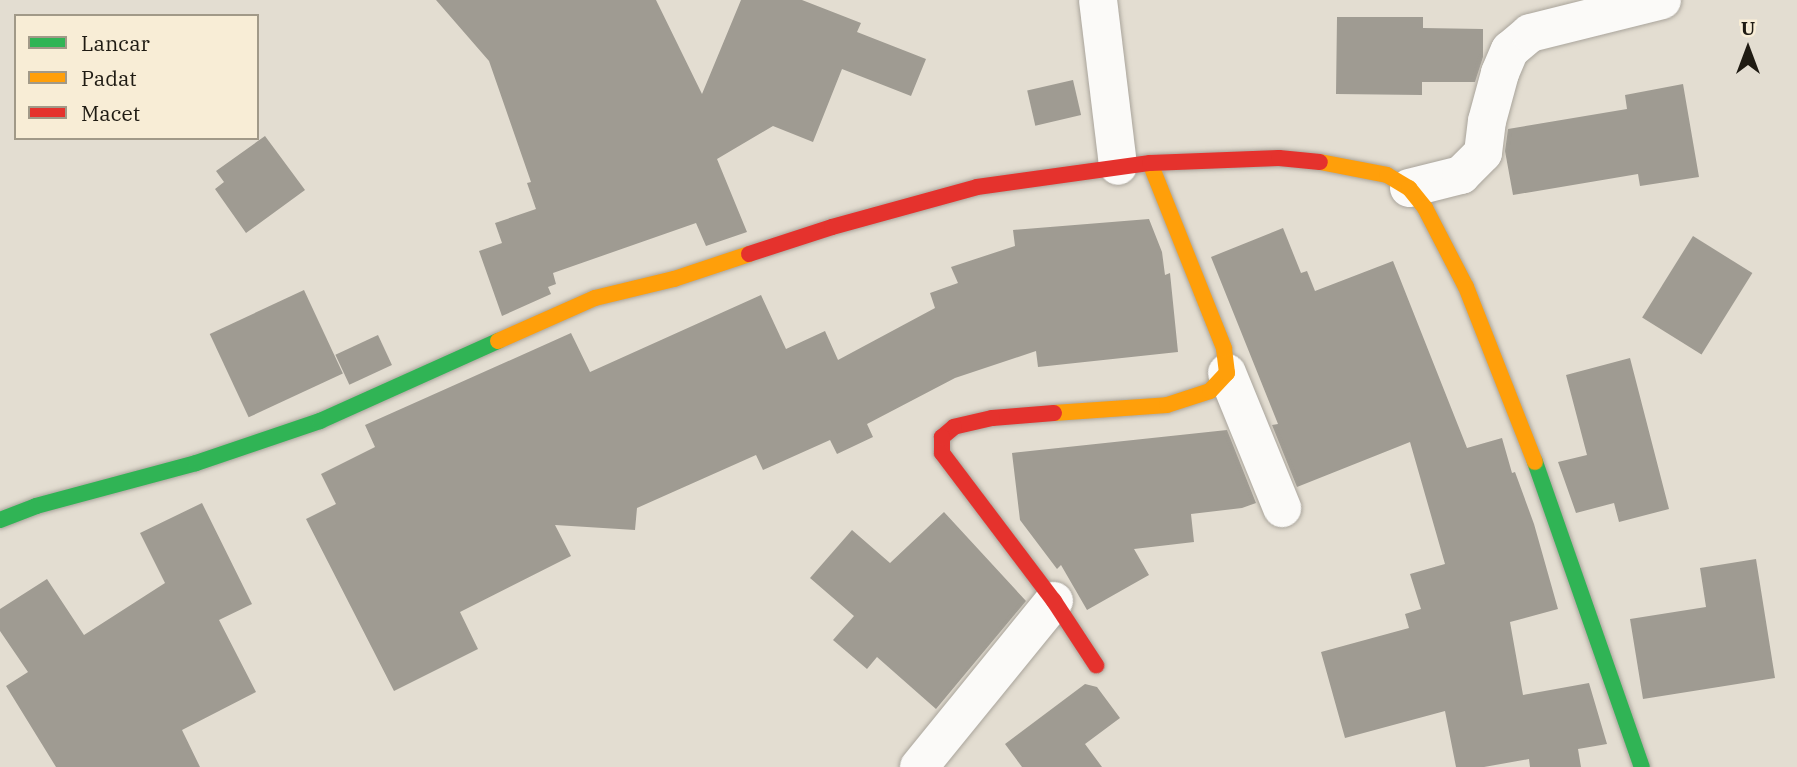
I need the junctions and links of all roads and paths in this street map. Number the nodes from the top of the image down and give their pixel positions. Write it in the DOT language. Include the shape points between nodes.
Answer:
graph roads {
  1 [pos="1098,0"];
  2 [pos="1662,0"];
  3 [pos="1134,165"];
  4 [pos="1409,188"];
  5 [pos="1227,373"];
  6 [pos="1282,508"];
  7 [pos="0,520"];
  8 [pos="1054,601"];
  9 [pos="1096,665"];
  10 [pos="919,767"];
  11 [pos="1642,767"];
  1 -- 3 [label="street"];
  2 -- 4 [label="street" via="1530,33 1510,50 1500,74 1483,153 1461,175"];
  3 -- 4 [label="street" via="1279,158 1343,164 1387,175"];
  3 -- 5 [label="street" via="1224,348"];
  3 -- 7 [label="street" via="977,187 832,227 674,279 595,298 320,421"];
  4 -- 11 [label="street" via="1426,208 1466,286 1541,478"];
  5 -- 6 [label="street"];
  5 -- 8 [label="street" via="1210,391 1167,405 992,418 954,427 942,437 947,461"];
  8 -- 9 [label="street"];
  8 -- 10 [label="street"];
}
